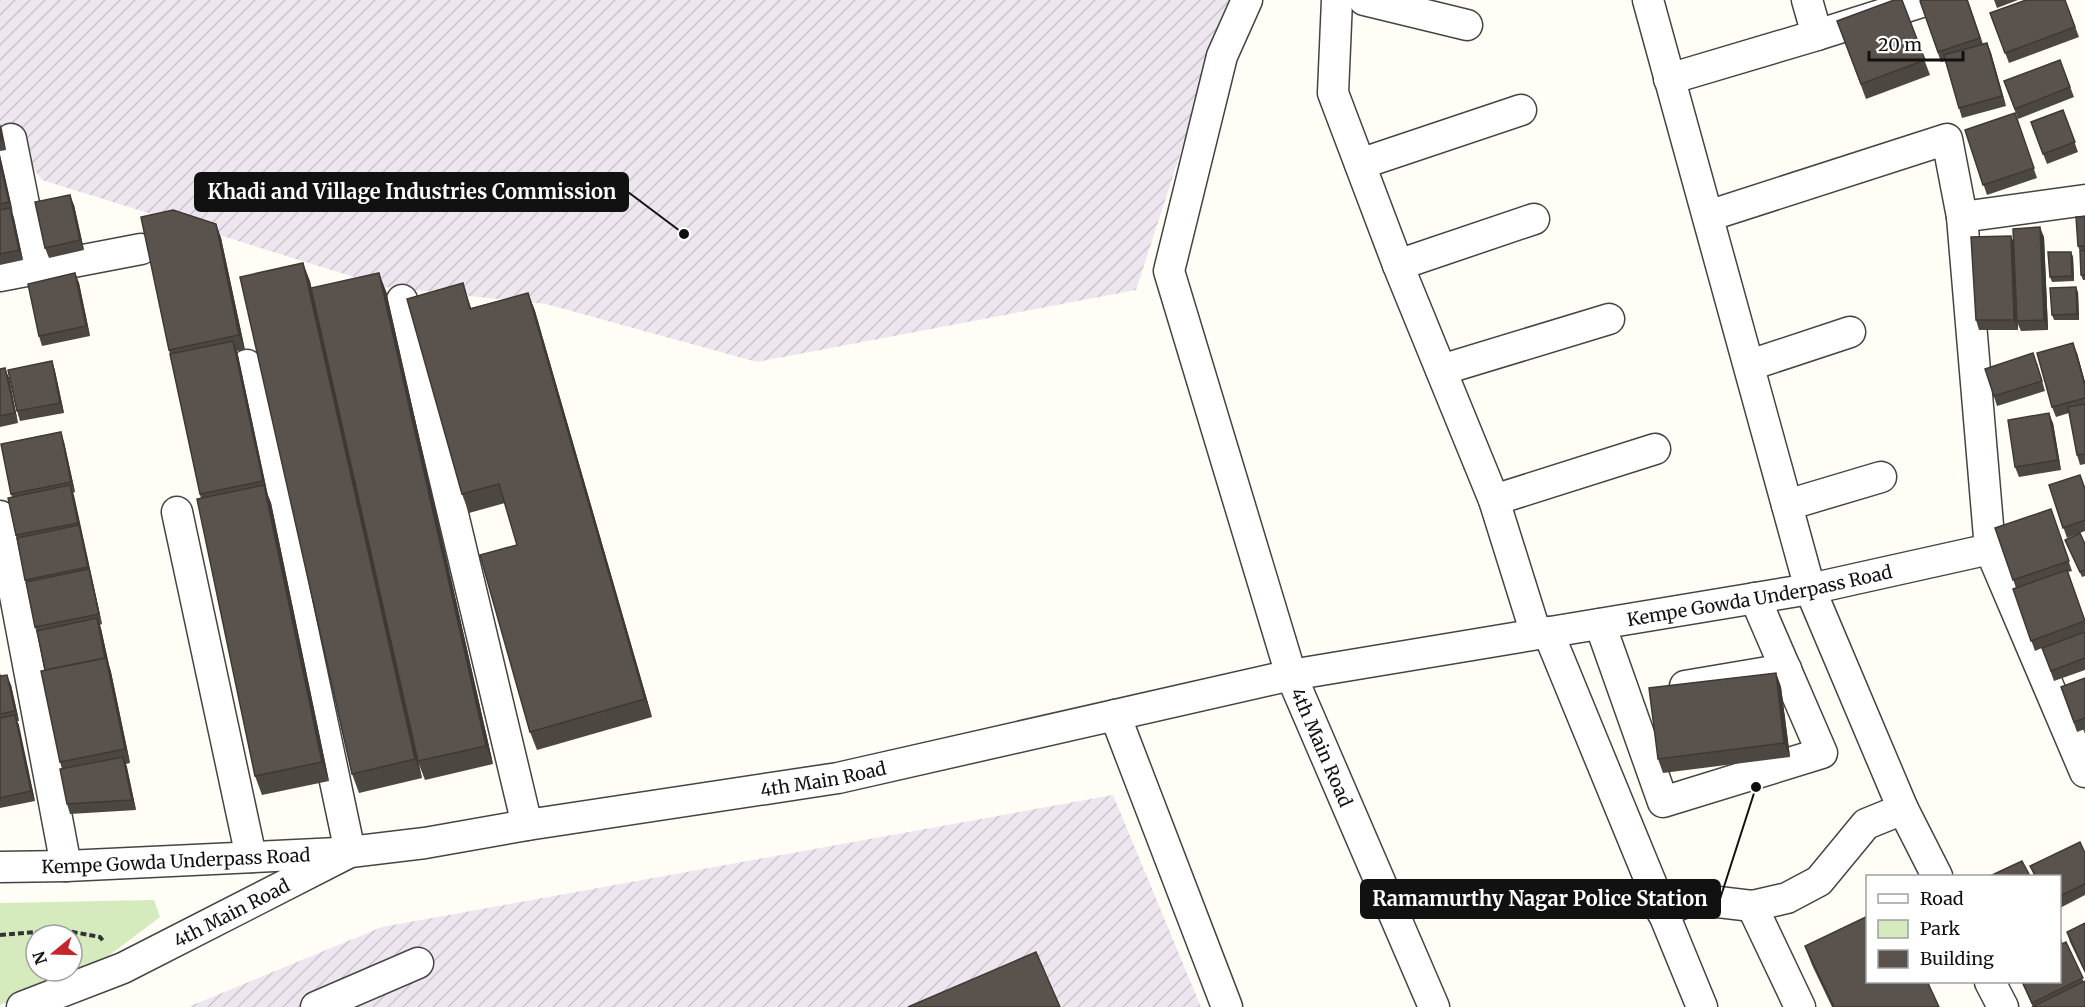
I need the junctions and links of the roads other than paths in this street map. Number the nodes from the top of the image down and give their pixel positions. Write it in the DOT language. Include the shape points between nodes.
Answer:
graph roads {
  1 [pos="1247,0"];
  2 [pos="1337,0"];
  3 [pos="1364,0"];
  4 [pos="1648,0"];
  5 [pos="1808,0"];
  6 [pos="1928,0"];
  7 [pos="1467,25"];
  8 [pos="1817,34"];
  9 [pos="1669,79"];
  10 [pos="1521,110"];
  11 [pos="11,139"];
  12 [pos="1360,164"];
  13 [pos="2085,200"];
  14 [pos="1708,216"];
  15 [pos="1962,217"];
  16 [pos="1534,219"];
  17 [pos="141,249"];
  18 [pos="1398,265"];
  19 [pos="37,269"];
  20 [pos="0,276"];
  21 [pos="402,300"];
  22 [pos="1609,319"];
  23 [pos="1850,332"];
  24 [pos="247,365"];
  25 [pos="1750,365"];
  26 [pos="1441,370"];
  27 [pos="1655,449"];
  28 [pos="1881,477"];
  29 [pos="1494,500"];
  30 [pos="1788,505"];
  31 [pos="177,512"];
  32 [pos="0,516"];
  33 [pos="1990,549"];
  34 [pos="1810,589"];
  35 [pos="1755,598"];
  36 [pos="1600,624"];
  37 [pos="1542,633"];
  38 [pos="1786,669"];
  39 [pos="1291,675"];
  40 [pos="1645,693"];
  41 [pos="1115,715"];
  42 [pos="2085,772"];
  43 [pos="1903,809"];
  44 [pos="527,825"];
  45 [pos="350,852"];
  46 [pos="251,857"];
  47 [pos="66,866"];
  48 [pos="0,867"];
  49 [pos="1936,875"];
  50 [pos="1752,906"];
  51 [pos="1662,912"];
  52 [pos="418,963"];
  53 [pos="1991,983"];
  54 [pos="22,1007"];
  55 [pos="316,1007"];
  56 [pos="1227,1007"];
  57 [pos="1434,1007"];
  58 [pos="1702,1007"];
  59 [pos="1800,1007"];
  60 [pos="2002,1007"];
  1 -- 39 [label="street" via="1222,56 1168,271"];
  2 -- 12 [label="street" via="1333,93"];
  3 -- 7 [label="street"];
  4 -- 9 [label="street"];
  5 -- 8 [label="street"];
  6 -- 8 [label="street"];
  8 -- 9 [label="street"];
  9 -- 14 [label="street"];
  10 -- 12 [label="street"];
  11 -- 19 [label="street"];
  12 -- 18 [label="street"];
  13 -- 15 [label="street"];
  14 -- 15 [label="street" via="1947,139"];
  14 -- 25 [label="street"];
  15 -- 33 [label="street"];
  16 -- 18 [label="street"];
  17 -- 19 [label="street"];
  18 -- 26 [label="street"];
  19 -- 20 [label="street"];
  21 -- 44 [label="street"];
  22 -- 26 [label="street"];
  23 -- 25 [label="street"];
  24 -- 45 [label="street"];
  25 -- 30 [label="street"];
  26 -- 29 [label="street"];
  27 -- 29 [label="street"];
  28 -- 30 [label="street"];
  29 -- 37 [label="street"];
  30 -- 34 [label="street"];
  31 -- 46 [label="street"];
  32 -- 47 [label="street"];
  33 -- 34 [label="street, Kempe Gowda Underpass Road"];
  33 -- 42 [label="street"];
  34 -- 35 [label="street, Kempe Gowda Underpass Road"];
  34 -- 43 [label="street"];
  35 -- 36 [label="street, Kempe Gowda Underpass Road"];
  35 -- 38 [label="street"];
  36 -- 37 [label="street, Kempe Gowda Underpass Road"];
  36 -- 40 [label="street"];
  37 -- 39 [label="street, Kempe Gowda Underpass Road"];
  37 -- 51 [label="street"];
  38 -- 40 [label="street"];
  38 -- 40 [label="street" via="1822,753 1663,802"];
  39 -- 41 [label="street, 4th Main Road"];
  39 -- 57 [label="street, 4th Main Road"];
  41 -- 44 [label="street, 4th Main Road" via="838,778"];
  41 -- 56 [label="street"];
  43 -- 49 [label="street"];
  43 -- 50 [label="street" via="1866,824 1820,881 1787,898"];
  44 -- 45 [label="street, 4th Main Road"];
  45 -- 46 [label="street, Kempe Gowda Underpass Road"];
  45 -- 54 [label="street, 4th Main Road" via="123,968"];
  46 -- 47 [label="street, Kempe Gowda Underpass Road"];
  47 -- 48 [label="street, Kempe Gowda Underpass Road"];
  50 -- 51 [label="street" via="1693,899"];
  50 -- 59 [label="street"];
  51 -- 58 [label="street"];
  52 -- 55 [label="street"];
  53 -- 60 [label="street"];
}
